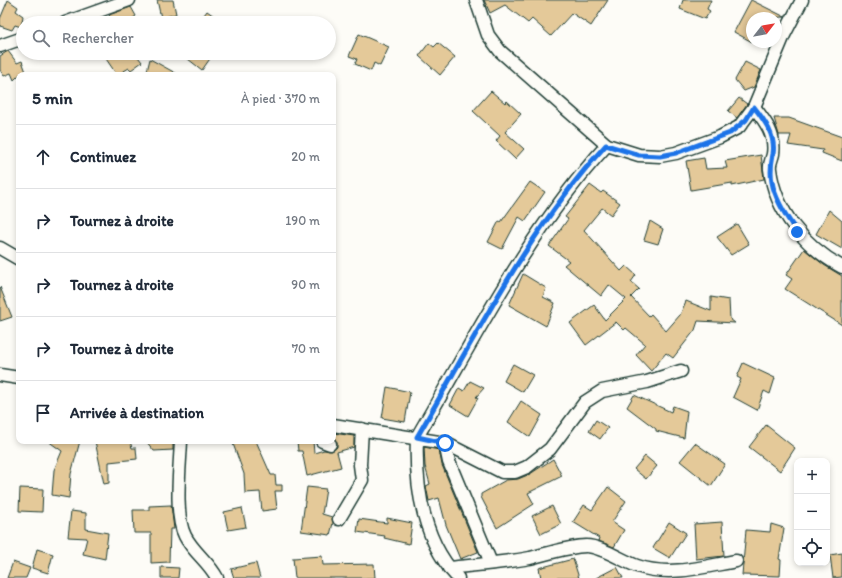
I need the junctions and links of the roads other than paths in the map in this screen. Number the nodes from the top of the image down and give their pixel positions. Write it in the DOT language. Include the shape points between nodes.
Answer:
graph roads {
  1 [pos="129,0"];
  2 [pos="476,0"];
  3 [pos="802,0"];
  4 [pos="84,16"];
  5 [pos="16,40"];
  6 [pos="0,46"];
  7 [pos="754,107"];
  8 [pos="606,145"];
  9 [pos="0,248"];
  10 [pos="16,257"];
  11 [pos="842,267"];
  12 [pos="681,371"];
  13 [pos="0,375"];
  14 [pos="16,378"];
  15 [pos="336,425"];
  16 [pos="362,429"];
  17 [pos="417,437"];
  18 [pos="445,443"];
  19 [pos="182,444"];
  20 [pos="339,519"];
  21 [pos="736,561"];
  22 [pos="491,563"];
  23 [pos="448,568"];
  24 [pos="217,578"];
  25 [pos="458,578"];
  1 -- 4 [label="street"];
  2 -- 8 [label="street" via="488,35 500,52"];
  3 -- 7 [label="street" via="784,35"];
  5 -- 6 [label="street"];
  7 -- 8 [label="street" via="746,120 730,133 676,153 660,156 639,155"];
  7 -- 11 [label="street" via="766,123 774,142 770,166 772,183 780,204 791,223 809,244"];
  8 -- 17 [label="street" via="559,203 537,235"];
  9 -- 10 [label="street"];
  12 -- 18 [label="street" via="647,382 602,391 585,402 550,449 527,467 515,472 502,472"];
  13 -- 14 [label="street"];
  15 -- 16 [label="street"];
  16 -- 17 [label="street"];
  16 -- 20 [label="street" via="362,480"];
  17 -- 18 [label="street"];
  17 -- 23 [label="street" via="416,467 424,513 437,549"];
  18 -- 22 [label="street" via="449,462"];
  19 -- 24 [label="street" via="179,498 181,524 185,537"];
  21 -- 22 [label="street" via="691,569 656,570 638,566 597,548 586,546"];
  22 -- 23 [label="street"];
  23 -- 25 [label="street"];
}
